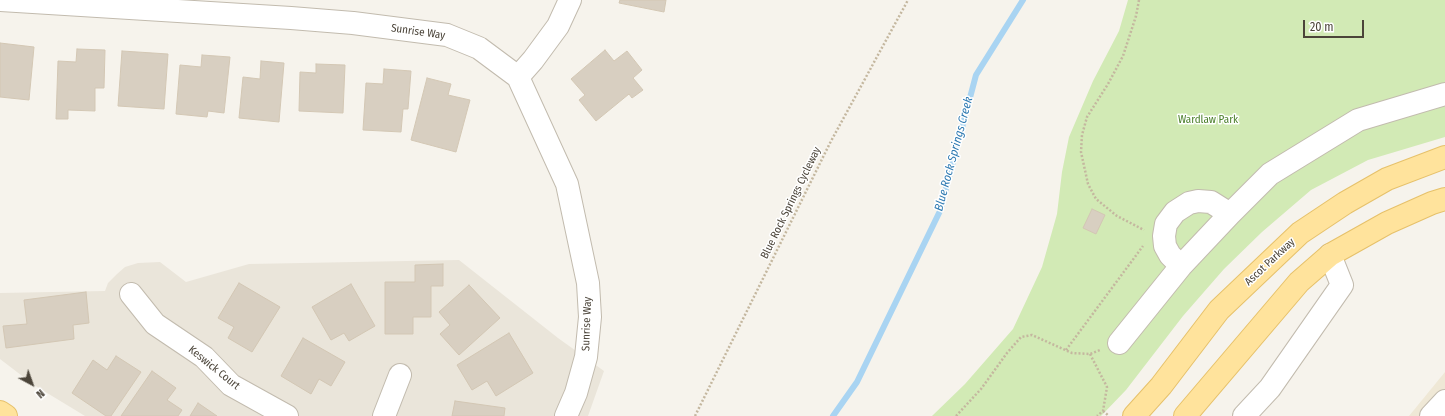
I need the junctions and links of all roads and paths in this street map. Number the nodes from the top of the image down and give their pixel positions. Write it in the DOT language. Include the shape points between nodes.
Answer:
graph roads {
  1 [pos="0,0"];
  2 [pos="570,0"];
  3 [pos="908,0"];
  4 [pos="1139,0"];
  5 [pos="291,9"];
  6 [pos="518,77"];
  7 [pos="1445,94"];
  8 [pos="1445,157"];
  9 [pos="1445,199"];
  10 [pos="1230,214"];
  11 [pos="1156,233"];
  12 [pos="1330,255"];
  13 [pos="1181,266"];
  14 [pos="131,294"];
  15 [pos="1119,343"];
  16 [pos="1066,350"];
  17 [pos="400,375"];
  18 [pos="1445,401"];
  19 [pos="1103,411"];
  20 [pos="0,412"];
  21 [pos="6,416"];
  22 [pos="288,416"];
  23 [pos="384,416"];
  24 [pos="566,416"];
  25 [pos="694,416"];
  26 [pos="956,416"];
  27 [pos="1098,416"];
  28 [pos="1109,416"];
  29 [pos="1134,416"];
  30 [pos="1185,416"];
  31 [pos="1244,416"];
  32 [pos="1431,416"];
  1 -- 5 [label="street, Sunrise Way"];
  2 -- 6 [label="street" via="558,26"];
  3 -- 25 [label="path, Blue Rock Springs Cycleway" via="830,143"];
  4 -- 11 [label="path" via="1123,56 1088,117 1082,135 1081,152 1088,184 1096,199 1117,216"];
  5 -- 6 [label="street, Sunrise Way" via="353,23 447,35 480,48"];
  6 -- 24 [label="street, Sunrise Way" via="567,184 588,283 590,317 586,357 576,393"];
  7 -- 10 [label="street" via="1358,120 1270,174"];
  8 -- 29 [label="main road, Ascot Parkway" via="1387,180 1345,203 1300,233 1219,310 1161,386"];
  9 -- 12 [label="main road" via="1387,223"];
  10 -- 11 [label="street" via="1211,202 1189,203 1175,212"];
  10 -- 13 [label="street"];
  11 -- 13 [label="street" via="1170,255"];
  11 -- 16 [label="path" via="1146,242"];
  12 -- 30 [label="main road" via="1299,282"];
  12 -- 31 [label="street" via="1342,284 1270,388"];
  13 -- 15 [label="street"];
  14 -- 22 [label="street, Keswick Court" via="155,324 204,358 231,385"];
  16 -- 19 [label="path" via="1090,354 1107,387"];
  16 -- 26 [label="path" via="1032,335 1021,337 981,389"];
  17 -- 23 [label="street"];
  18 -- 32 [label="street"];
  19 -- 27 [label="path"];
  19 -- 28 [label="path"];
  20 -- 21 [label="main road"];
}
